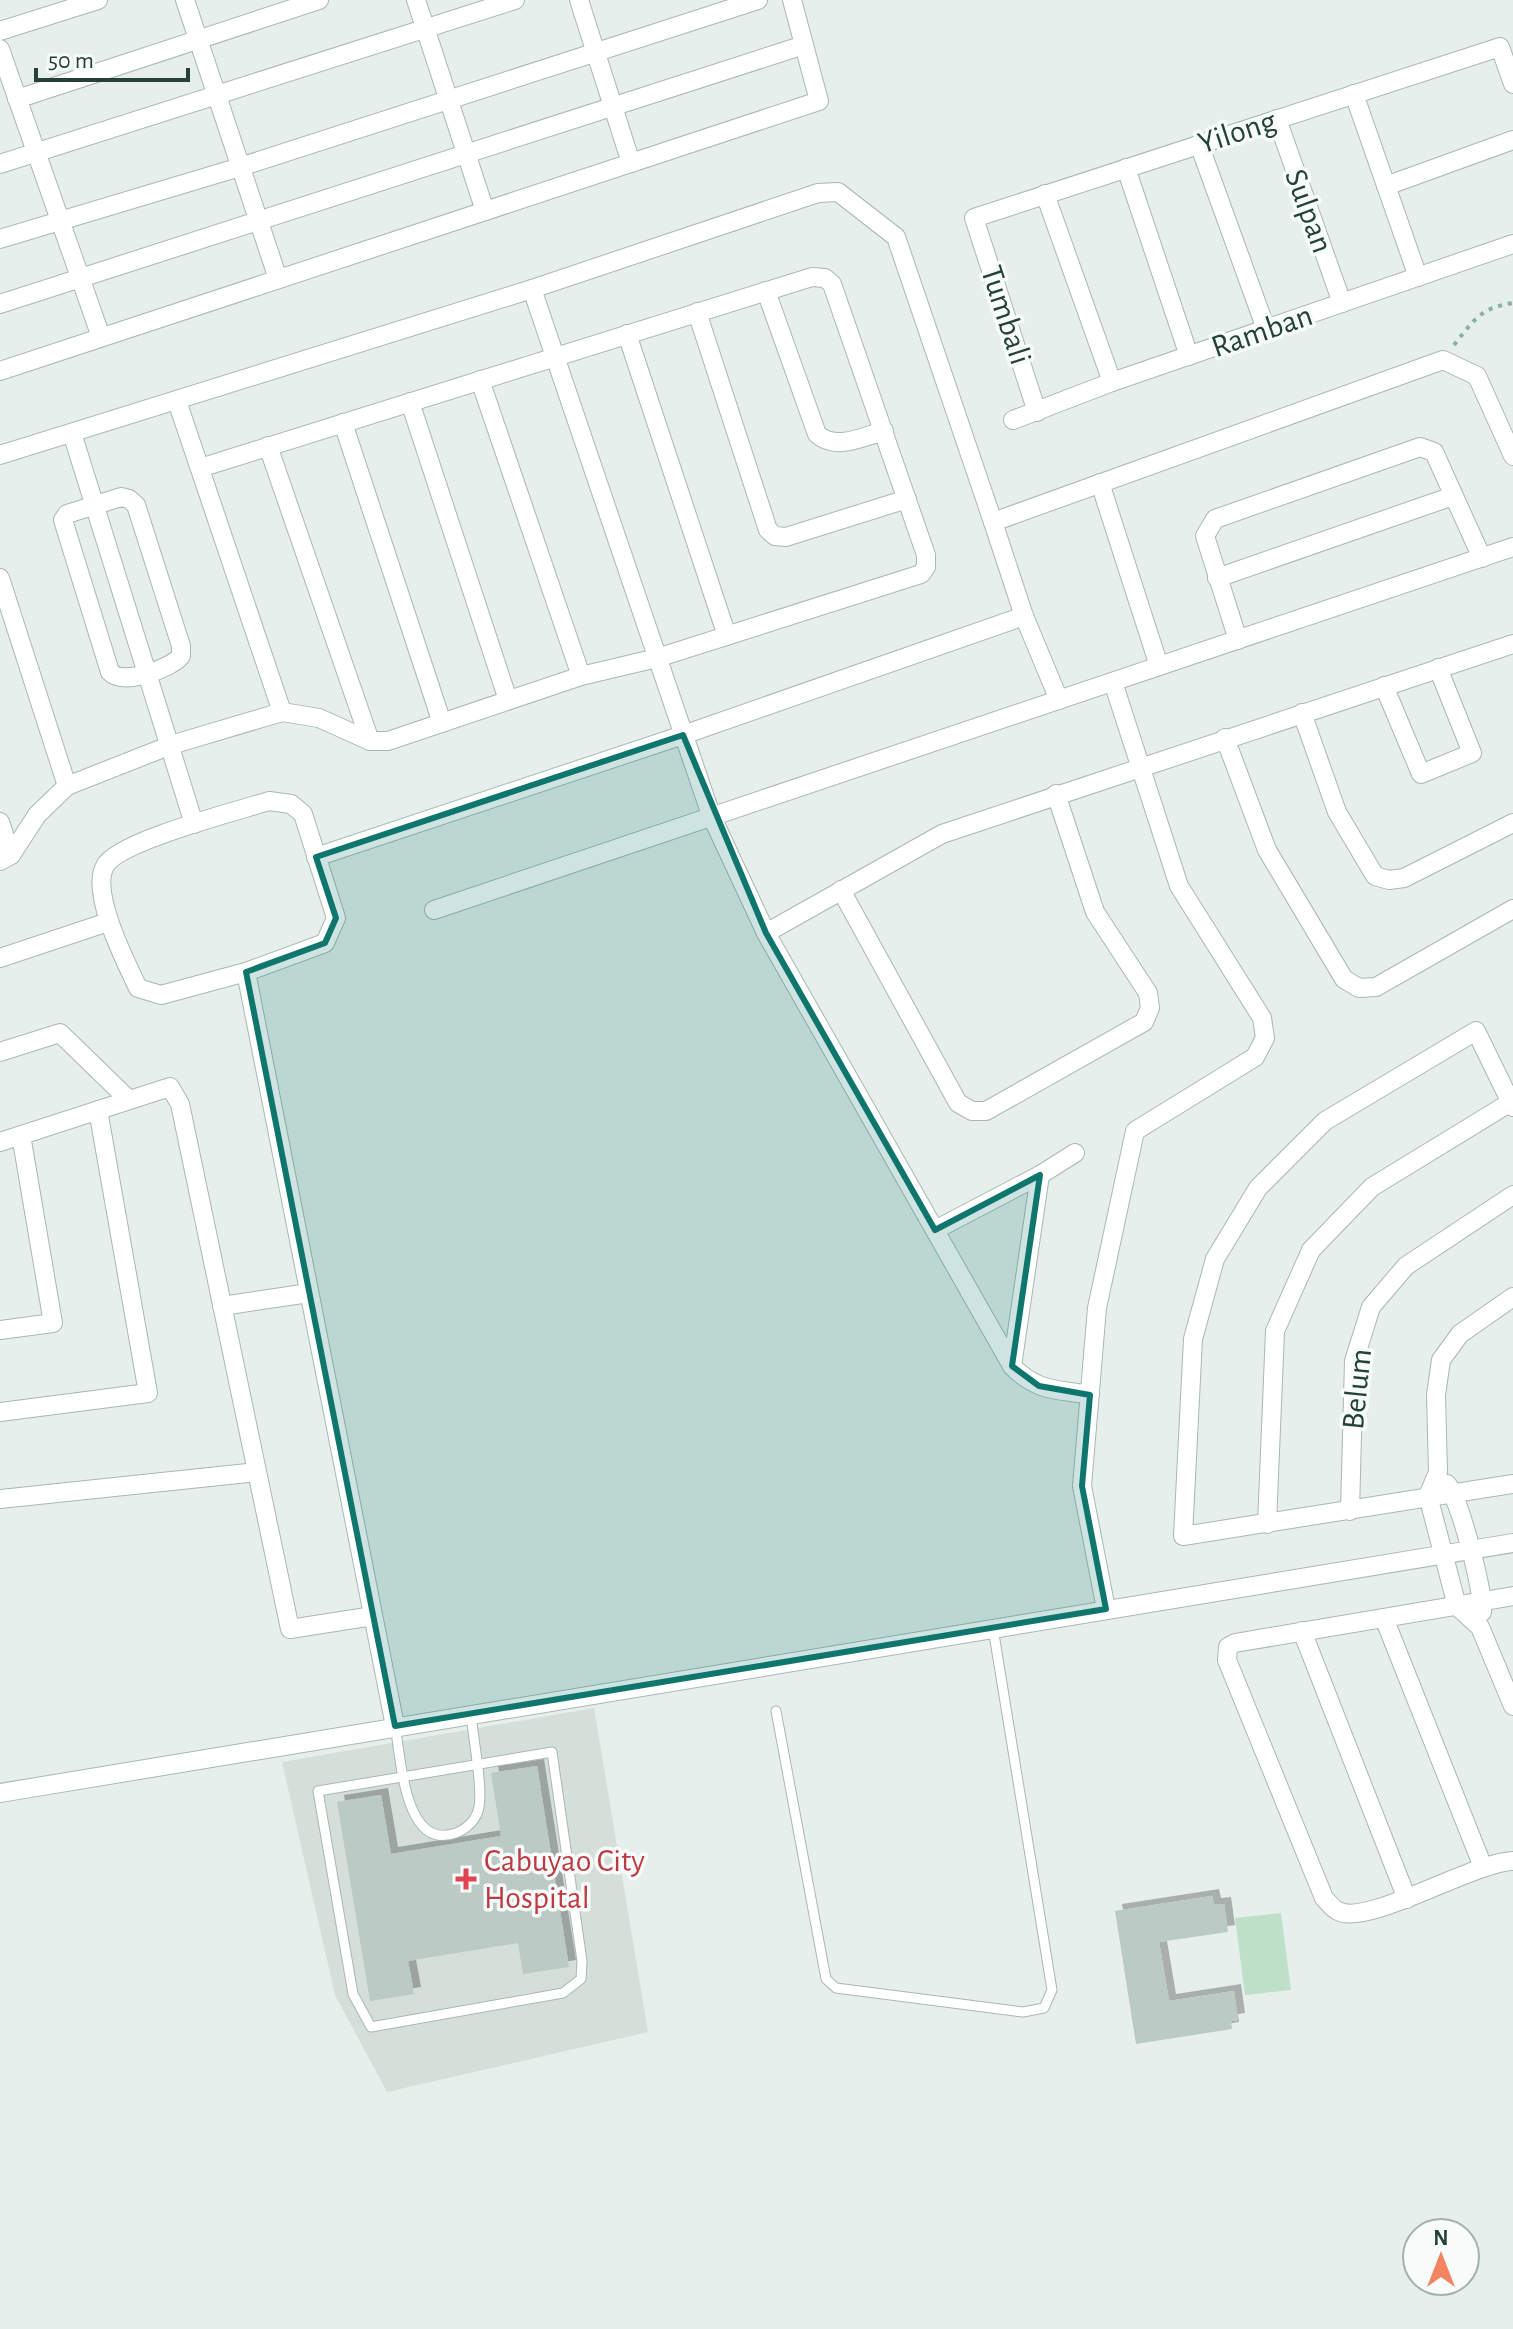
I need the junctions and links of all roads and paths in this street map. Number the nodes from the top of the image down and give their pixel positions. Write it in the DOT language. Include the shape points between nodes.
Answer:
graph roads {
  1 [pos="98,0"];
  2 [pos="185,0"];
  3 [pos="319,0"];
  4 [pos="416,0"];
  5 [pos="515,0"];
  6 [pos="579,0"];
  7 [pos="758,0"];
  8 [pos="792,0"];
  9 [pos="425,28"];
  10 [pos="0,31"];
  11 [pos="197,38"];
  12 [pos="804,45"];
  13 [pos="0,49"];
  14 [pos="596,54"];
  15 [pos="1513,84"];
  16 [pos="1354,94"];
  17 [pos="216,95"];
  18 [pos="17,99"];
  19 [pos="449,100"];
  20 [pos="613,107"];
  21 [pos="1277,119"];
  22 [pos="1513,140"];
  23 [pos="1199,144"];
  24 [pos="36,152"];
  25 [pos="466,153"];
  26 [pos="631,163"];
  27 [pos="0,164"];
  28 [pos="240,167"];
  29 [pos="1126,168"];
  30 [pos="1386,186"];
  31 [pos="1045,194"];
  32 [pos="485,211"];
  33 [pos="974,218"];
  34 [pos="60,219"];
  35 [pos="258,220"];
  36 [pos="0,239"];
  37 [pos="1513,244"];
  38 [pos="80,277"];
  39 [pos="1418,277"];
  40 [pos="278,279"];
  41 [pos="532,289"];
  42 [pos="766,291"];
  43 [pos="1342,303"];
  44 [pos="1513,303"];
  45 [pos="0,304"];
  46 [pos="697,312"];
  47 [pos="1266,329"];
  48 [pos="627,334"];
  49 [pos="101,337"];
  50 [pos="554,356"];
  51 [pos="1189,356"];
  52 [pos="1443,360"];
  53 [pos="0,371"];
  54 [pos="480,380"];
  55 [pos="1112,382"];
  56 [pos="177,401"];
  57 [pos="410,402"];
  58 [pos="1037,412"];
  59 [pos="1013,420"];
  60 [pos="343,423"];
  61 [pos="884,431"];
  62 [pos="72,433"];
  63 [pos="268,446"];
  64 [pos="0,455"];
  65 [pos="1513,456"];
  66 [pos="200,468"];
  67 [pos="1100,483"];
  68 [pos="1453,496"];
  69 [pos="907,499"];
  70 [pos="94,505"];
  71 [pos="993,522"];
  72 [pos="1513,547"];
  73 [pos="1482,558"];
  74 [pos="0,578"];
  75 [pos="1217,578"];
  76 [pos="1024,616"];
  77 [pos="727,636"];
  78 [pos="1238,640"];
  79 [pos="1513,644"];
  80 [pos="657,658"];
  81 [pos="1159,666"];
  82 [pos="1438,668"];
  83 [pos="146,673"];
  84 [pos="581,676"];
  85 [pos="1113,682"];
  86 [pos="1384,686"];
  87 [pos="508,700"];
  88 [pos="1059,700"];
  89 [pos="282,712"];
  90 [pos="1302,713"];
  91 [pos="442,723"];
  92 [pos="683,735"];
  93 [pos="1225,738"];
  94 [pos="370,741"];
  95 [pos="171,745"];
  96 [pos="1139,767"];
  97 [pos="67,786"];
  98 [pos="1056,794"];
  99 [pos="711,815"];
  100 [pos="0,822"];
  101 [pos="1513,823"];
  102 [pos="194,824"];
  103 [pos="316,857"];
  104 [pos="6,858"];
  105 [pos="841,890"];
  106 [pos="1513,909"];
  107 [pos="434,910"];
  108 [pos="108,922"];
  109 [pos="766,933"];
  110 [pos="0,958"];
  111 [pos="246,972"];
  112 [pos="0,1052"];
  113 [pos="129,1100"];
  114 [pos="1512,1104"];
  115 [pos="98,1110"];
  116 [pos="21,1135"];
  117 [pos="0,1142"];
  118 [pos="1075,1153"];
  119 [pos="1040,1175"];
  120 [pos="1513,1195"];
  121 [pos="935,1230"];
  122 [pos="309,1293"];
  123 [pos="1513,1297"];
  124 [pos="222,1306"];
  125 [pos="0,1330"];
  126 [pos="1012,1366"];
  127 [pos="1090,1395"];
  128 [pos="0,1412"];
  129 [pos="257,1472"];
  130 [pos="1438,1472"];
  131 [pos="1513,1484"];
  132 [pos="1453,1492"];
  133 [pos="1,1493"];
  134 [pos="1428,1496"];
  135 [pos="1350,1511"];
  136 [pos="1267,1524"];
  137 [pos="1513,1543"];
  138 [pos="1469,1550"];
  139 [pos="1442,1555"];
  140 [pos="1513,1596"];
  141 [pos="1483,1601"];
  142 [pos="1457,1606"];
  143 [pos="1106,1609"];
  144 [pos="373,1616"];
  145 [pos="1384,1618"];
  146 [pos="1480,1627"];
  147 [pos="993,1628"];
  148 [pos="1302,1631"];
  149 [pos="1513,1706"];
  150 [pos="776,1711"];
  151 [pos="471,1715"];
  152 [pos="395,1726"];
  153 [pos="476,1765"];
  154 [pos="404,1776"];
  155 [pos="0,1793"];
  156 [pos="1513,1861"];
  157 [pos="1483,1867"];
  158 [pos="1407,1899"];
  1 -- 10 [label="street"];
  2 -- 11 [label="street"];
  3 -- 11 [label="street"];
  4 -- 9 [label="street"];
  5 -- 9 [label="street"];
  6 -- 14 [label="street"];
  7 -- 14 [label="street"];
  8 -- 12 [label="street"];
  9 -- 17 [label="street"];
  9 -- 19 [label="street"];
  11 -- 17 [label="street"];
  11 -- 18 [label="street"];
  12 -- 20 [label="street"];
  12 -- 26 [label="street" via="819,101"];
  13 -- 18 [label="street"];
  14 -- 19 [label="street"];
  14 -- 20 [label="street"];
  15 -- 16 [label="street, Yilong" via="1500,47"];
  16 -- 21 [label="street, Yilong"];
  16 -- 30 [label="street"];
  17 -- 24 [label="street"];
  17 -- 28 [label="street"];
  18 -- 24 [label="street"];
  19 -- 25 [label="street"];
  19 -- 28 [label="street"];
  20 -- 25 [label="street"];
  20 -- 26 [label="street"];
  21 -- 23 [label="street, Yilong"];
  21 -- 43 [label="street, Sulpan"];
  22 -- 30 [label="street"];
  23 -- 29 [label="street, Yilong"];
  23 -- 47 [label="street"];
  24 -- 27 [label="street"];
  24 -- 34 [label="street"];
  25 -- 32 [label="street"];
  25 -- 35 [label="street"];
  26 -- 32 [label="street"];
  28 -- 34 [label="street"];
  28 -- 35 [label="street"];
  29 -- 31 [label="street, Yilong"];
  29 -- 51 [label="street"];
  30 -- 39 [label="street"];
  31 -- 33 [label="street, Yilong"];
  31 -- 55 [label="street"];
  32 -- 40 [label="street"];
  33 -- 58 [label="street, Tumbali"];
  34 -- 36 [label="street"];
  34 -- 38 [label="street"];
  35 -- 38 [label="street"];
  35 -- 40 [label="street"];
  37 -- 39 [label="street, Ramban"];
  38 -- 45 [label="street"];
  38 -- 49 [label="street"];
  39 -- 43 [label="street, Ramban"];
  40 -- 49 [label="street"];
  41 -- 50 [label="street"];
  41 -- 56 [label="street"];
  41 -- 71 [label="street" via="818,193 838,192 896,237"];
  42 -- 46 [label="street"];
  42 -- 61 [label="street" via="817,434 825,442 837,443"];
  42 -- 61 [label="street" via="812,277 832,284"];
  43 -- 47 [label="street, Ramban"];
  44 -- 52 [label="path" via="1492,306 1471,323"];
  46 -- 48 [label="street"];
  46 -- 69 [label="street" via="768,530 786,537"];
  47 -- 51 [label="street, Ramban"];
  48 -- 50 [label="street"];
  48 -- 77 [label="street"];
  49 -- 53 [label="street"];
  50 -- 54 [label="street"];
  50 -- 80 [label="street"];
  51 -- 55 [label="street, Ramban"];
  52 -- 65 [label="street" via="1477,376"];
  52 -- 67 [label="street"];
  54 -- 57 [label="street"];
  54 -- 84 [label="street"];
  55 -- 58 [label="street, Ramban"];
  56 -- 62 [label="street"];
  56 -- 66 [label="street"];
  57 -- 60 [label="street"];
  57 -- 87 [label="street"];
  58 -- 59 [label="street, Ramban"];
  60 -- 63 [label="street"];
  60 -- 91 [label="street"];
  61 -- 69 [label="street"];
  62 -- 64 [label="street"];
  62 -- 70 [label="street"];
  63 -- 66 [label="street"];
  63 -- 94 [label="street"];
  66 -- 89 [label="street"];
  67 -- 71 [label="street"];
  67 -- 81 [label="street"];
  68 -- 73 [label="street"];
  68 -- 75 [label="street"];
  68 -- 75 [label="street" via="1434,452 1420,447 1215,519 1205,536"];
  69 -- 77 [label="street" via="926,555 921,574"];
  70 -- 83 [label="street"];
  70 -- 83 [label="street" via="67,514 63,527 110,672 126,679"];
  70 -- 83 [label="street" via="121,497 136,505 181,646 175,663"];
  71 -- 76 [label="street"];
  72 -- 73 [label="street"];
  73 -- 78 [label="street"];
  74 -- 97 [label="street"];
  75 -- 78 [label="street"];
  76 -- 88 [label="street"];
  76 -- 92 [label="street"];
  77 -- 80 [label="street"];
  78 -- 81 [label="street"];
  79 -- 82 [label="street"];
  80 -- 84 [label="street"];
  80 -- 92 [label="street"];
  81 -- 85 [label="street"];
  82 -- 86 [label="street"];
  82 -- 86 [label="street" via="1472,753 1421,774"];
  83 -- 95 [label="street"];
  84 -- 87 [label="street"];
  85 -- 88 [label="street"];
  85 -- 96 [label="street"];
  86 -- 90 [label="street"];
  87 -- 91 [label="street"];
  88 -- 99 [label="street"];
  89 -- 94 [label="street" via="319,718"];
  89 -- 95 [label="street"];
  90 -- 93 [label="street"];
  90 -- 101 [label="street" via="1337,812 1375,876 1404,878"];
  91 -- 94 [label="street" via="388,741"];
  92 -- 99 [label="street"];
  92 -- 103 [label="street"];
  93 -- 96 [label="street"];
  93 -- 106 [label="street" via="1267,850 1344,979 1359,988 1376,987"];
  95 -- 97 [label="street"];
  95 -- 102 [label="street"];
  96 -- 98 [label="street"];
  96 -- 127 [label="street" via="1179,886 1262,1018 1265,1038 1255,1057 1135,1131 1097,1308"];
  97 -- 104 [label="street" via="37,815"];
  98 -- 105 [label="street" via="942,834"];
  98 -- 105 [label="street" via="1095,912 1148,993 1150,1008 1144,1022 986,1111 958,1103"];
  99 -- 107 [label="street"];
  99 -- 109 [label="street"];
  100 -- 104 [label="street"];
  102 -- 103 [label="street" via="269,801 291,804 303,814"];
  102 -- 108 [label="street" via="115,853 102,876"];
  103 -- 111 [label="street" via="336,918 325,943"];
  105 -- 109 [label="street"];
  108 -- 110 [label="street"];
  108 -- 111 [label="street" via="138,988 161,995"];
  109 -- 121 [label="street"];
  111 -- 122 [label="street"];
  112 -- 113 [label="street" via="60,1033"];
  113 -- 115 [label="street"];
  113 -- 124 [label="street" via="170,1087 180,1104"];
  114 -- 136 [label="street" via="1372,1187 1311,1250 1275,1331"];
  114 -- 136 [label="street" via="1476,1031 1325,1121 1258,1188 1215,1259 1193,1339 1183,1536"];
  115 -- 116 [label="street"];
  115 -- 128 [label="street" via="148,1393"];
  116 -- 117 [label="street"];
  116 -- 125 [label="street" via="53,1323"];
  118 -- 119 [label="street"];
  119 -- 121 [label="street"];
  119 -- 126 [label="street"];
  120 -- 135 [label="street, Belum" via="1406,1266 1371,1307 1354,1361"];
  121 -- 126 [label="street"];
  122 -- 124 [label="street"];
  122 -- 144 [label="street"];
  123 -- 130 [label="street" via="1460,1334 1441,1360 1436,1395"];
  124 -- 129 [label="street"];
  126 -- 127 [label="street" via="1039,1386"];
  127 -- 143 [label="street" via="1082,1486"];
  129 -- 133 [label="street"];
  129 -- 144 [label="street" via="290,1629"];
  130 -- 132 [label="street"];
  130 -- 134 [label="street"];
  131 -- 132 [label="street"];
  132 -- 134 [label="street"];
  132 -- 138 [label="street"];
  134 -- 135 [label="street"];
  134 -- 139 [label="street"];
  135 -- 136 [label="street"];
  137 -- 138 [label="street"];
  138 -- 139 [label="street"];
  138 -- 141 [label="street"];
  139 -- 142 [label="street"];
  139 -- 143 [label="street"];
  140 -- 141 [label="street"];
  141 -- 142 [label="street"];
  141 -- 146 [label="street"];
  142 -- 145 [label="street"];
  142 -- 146 [label="street"];
  143 -- 147 [label="street"];
  144 -- 152 [label="street"];
  145 -- 148 [label="street"];
  145 -- 157 [label="street"];
  146 -- 149 [label="street"];
  147 -- 150 [label="lane" via="1052,1990 1044,2008 1023,2012 836,1988 826,1979"];
  147 -- 151 [label="street"];
  148 -- 158 [label="street"];
  148 -- 158 [label="street" via="1235,1643 1228,1647 1227,1660 1324,1898 1339,1912 1355,1913"];
  151 -- 152 [label="street"];
  151 -- 153 [label="lane"];
  152 -- 154 [label="lane"];
  152 -- 155 [label="street"];
  153 -- 154 [label="lane"];
  153 -- 154 [label="lane" via="476,1817 450,1835 420,1825"];
  153 -- 154 [label="lane" via="552,1752 581,1979 563,1993 371,2027 353,1994 318,1791"];
  156 -- 157 [label="street"];
  157 -- 158 [label="street"];
}
